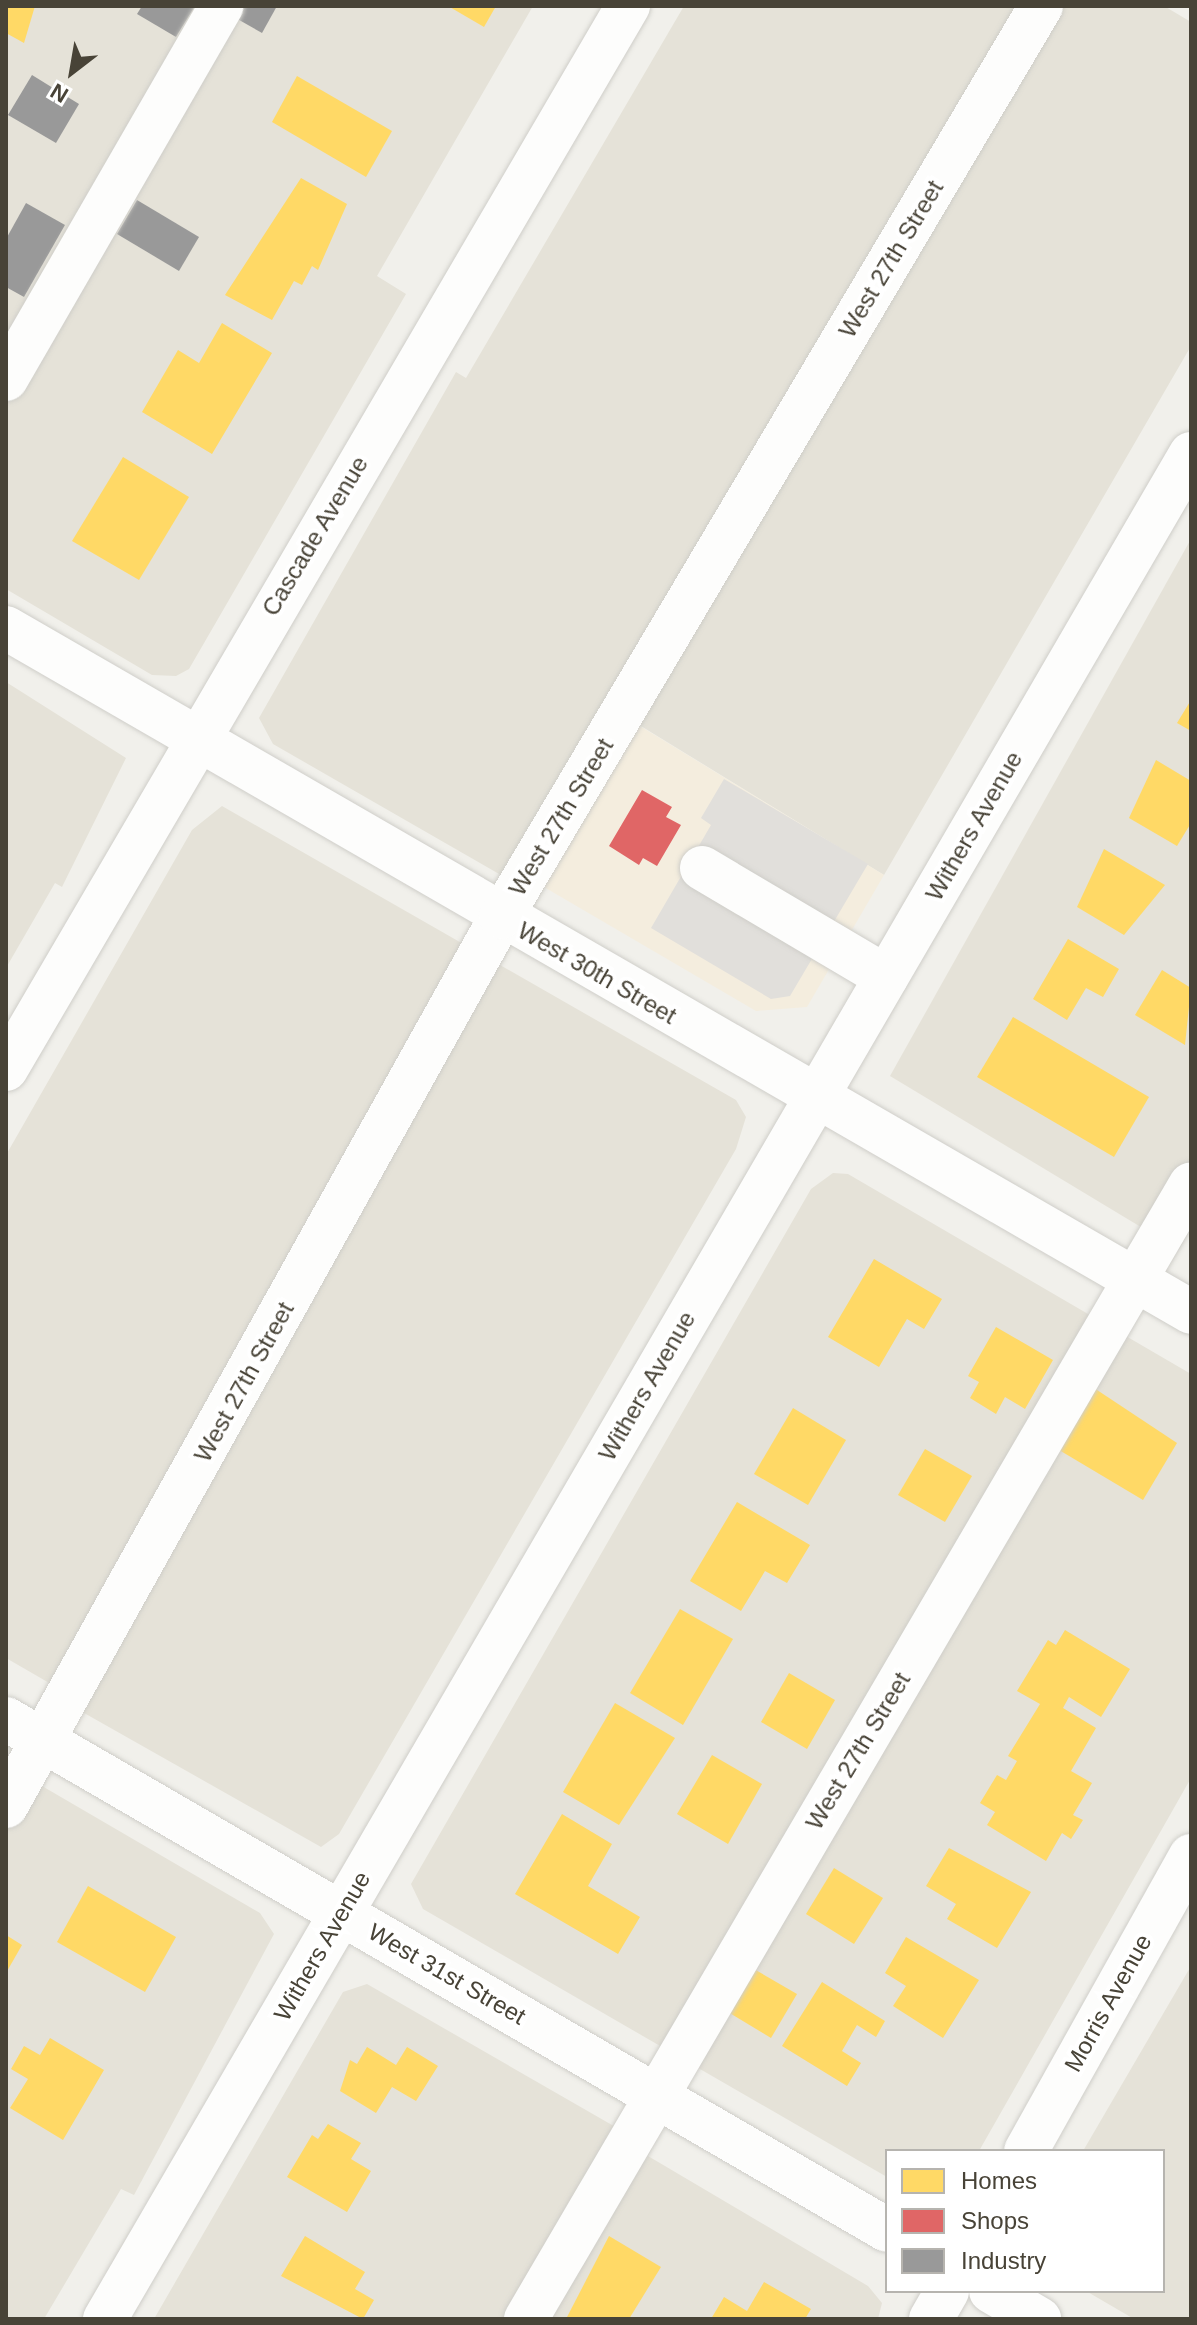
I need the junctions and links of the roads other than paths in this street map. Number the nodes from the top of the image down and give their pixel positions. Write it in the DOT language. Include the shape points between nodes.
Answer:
graph roads {
  1 [pos="221,6"];
  2 [pos="628,6"];
  3 [pos="1041,6"];
  4 [pos="6,379"];
  5 [pos="1191,454"];
  6 [pos="6,628"];
  7 [pos="197,736"];
  8 [pos="702,868"];
  9 [pos="501,917"];
  10 [pos="886,977"];
  11 [pos="6,1069"];
  12 [pos="814,1100"];
  13 [pos="1191,1184"];
  14 [pos="1138,1279"];
  15 [pos="1191,1312"];
  16 [pos="6,1719"];
  17 [pos="44,1741"];
  18 [pos="6,1806"];
  19 [pos="1191,1856"];
  20 [pos="341,1913"];
  21 [pos="655,2094"];
  22 [pos="1027,2149"];
  23 [pos="885,2229"];
  24 [pos="946,2293"];
  25 [pos="994,2293"];
  26 [pos="105,2319"];
  27 [pos="526,2319"];
  28 [pos="931,2319"];
  29 [pos="1039,2319"];
  1 -- 4 [label="street"];
  2 -- 7 [label="street, Cascade Avenue"];
  3 -- 9 [label="street, West 27th Street"];
  5 -- 10 [label="street, Withers Avenue"];
  6 -- 7 [label="street, West 30th Street"];
  7 -- 9 [label="street, West 30th Street"];
  7 -- 11 [label="street, Cascade Avenue"];
  8 -- 10 [label="street"];
  9 -- 12 [label="street, West 30th Street"];
  9 -- 17 [label="street, West 27th Street"];
  10 -- 12 [label="street, Withers Avenue"];
  12 -- 14 [label="street, West 30th Street"];
  12 -- 20 [label="street, Withers Avenue"];
  13 -- 14 [label="street, West 27th Street"];
  14 -- 15 [label="street, West 30th Street"];
  14 -- 21 [label="street, West 27th Street"];
  16 -- 17 [label="street, West 31st Street"];
  17 -- 18 [label="street, West 27th Street"];
  17 -- 20 [label="street, West 31st Street"];
  19 -- 22 [label="street, Morris Avenue"];
  20 -- 21 [label="street, West 31st Street"];
  20 -- 26 [label="street, Withers Avenue"];
  21 -- 23 [label="street, West 31st Street"];
  21 -- 27 [label="street, West 27th Street"];
  24 -- 28 [label="street"];
  25 -- 29 [label="street"];
}
